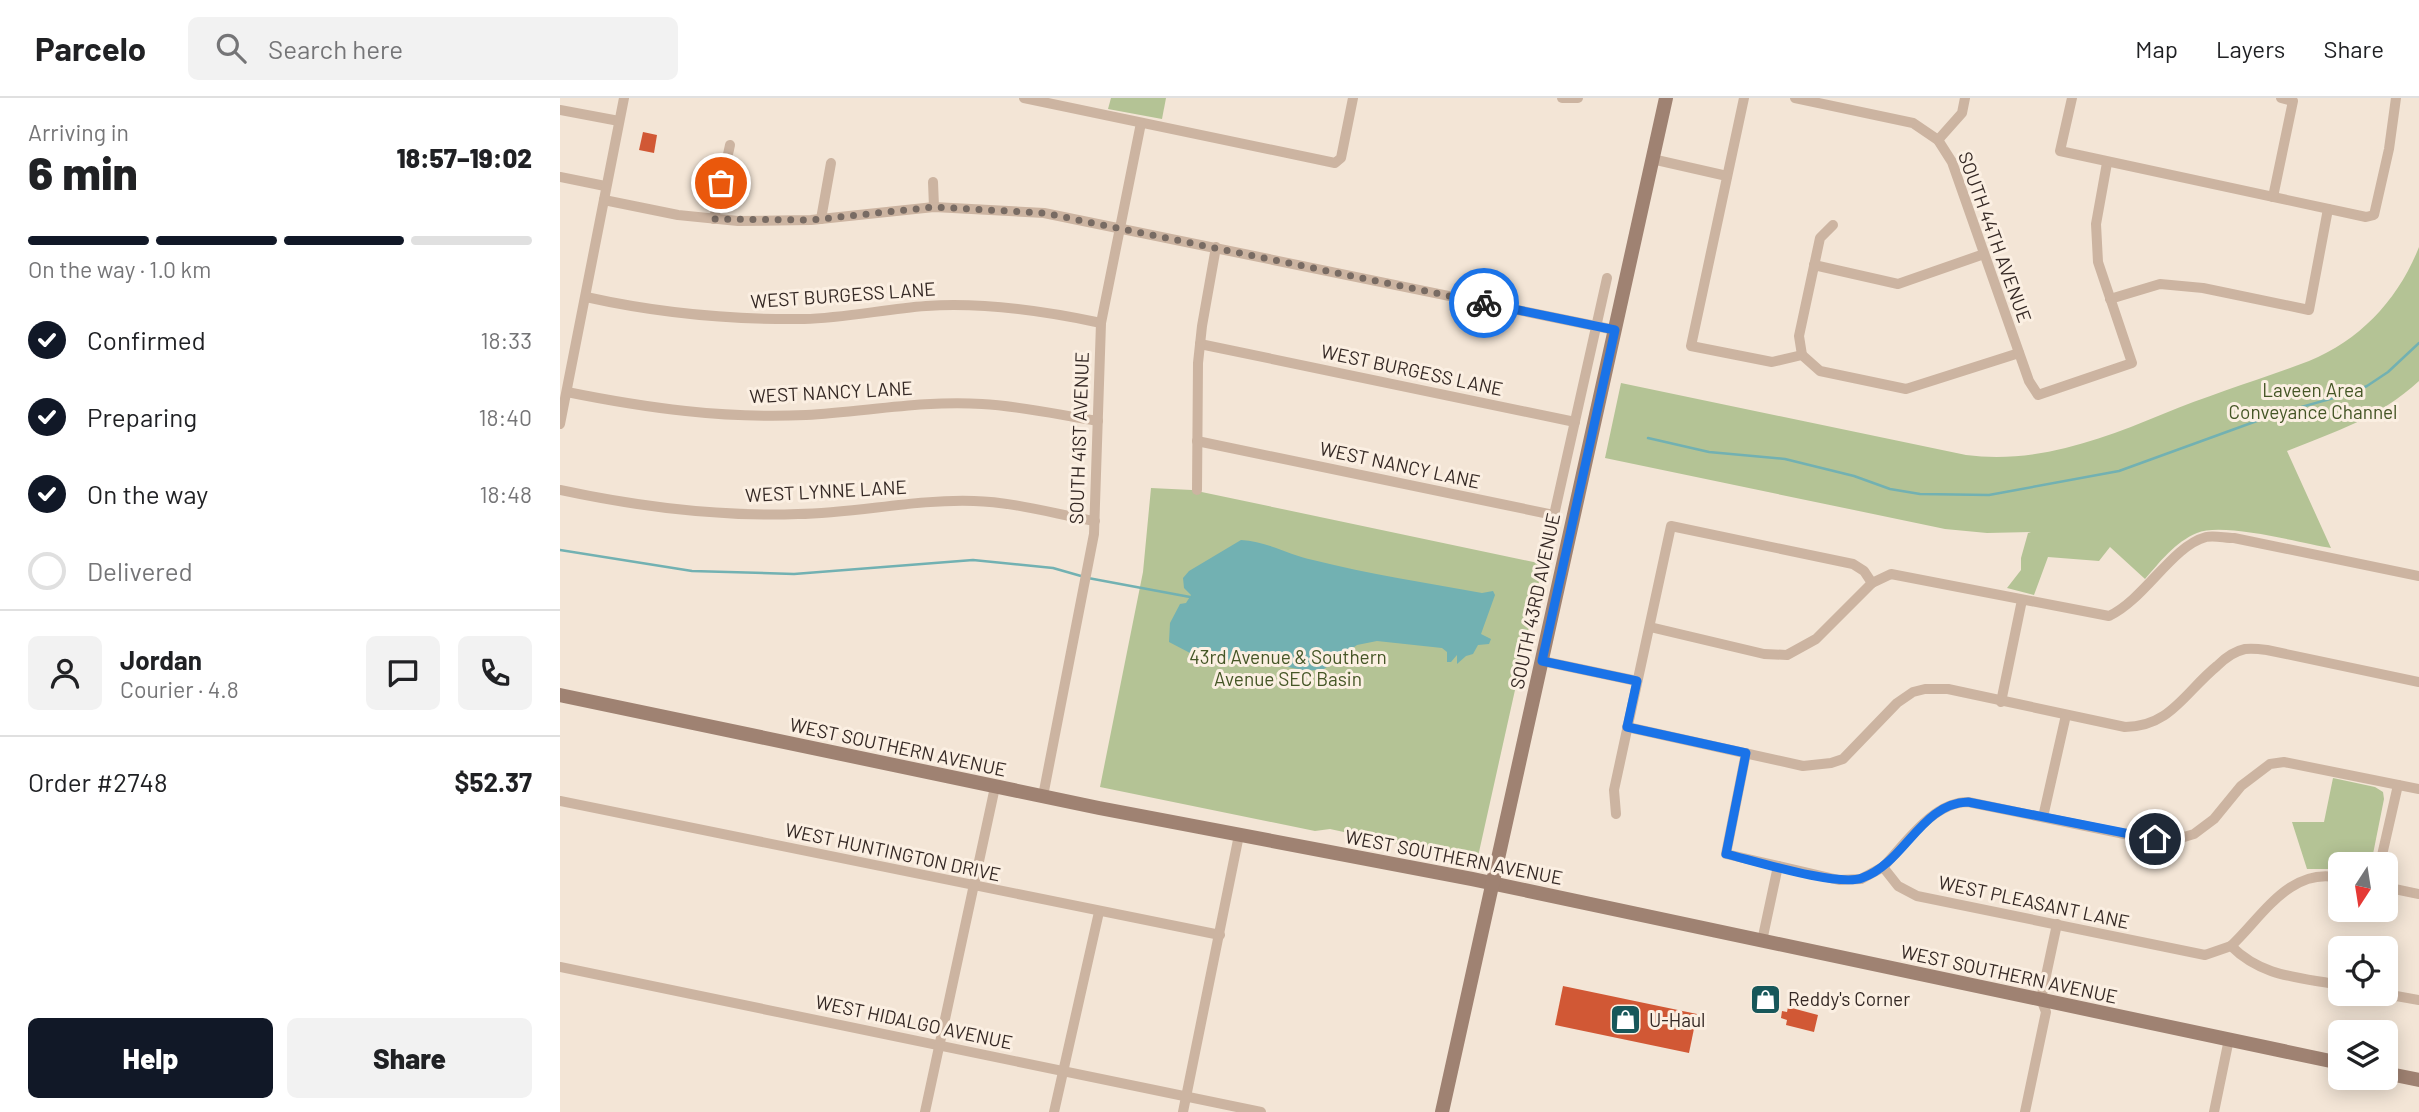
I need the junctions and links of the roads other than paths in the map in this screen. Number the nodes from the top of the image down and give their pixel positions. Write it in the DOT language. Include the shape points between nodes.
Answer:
graph roads {
  1 [pos="562,98"];
  2 [pos="624,98"];
  3 [pos="1024,98"];
  4 [pos="1353,98"];
  5 [pos="1562,98"];
  6 [pos="1578,98"];
  7 [pos="1666,98"];
  8 [pos="1744,98"];
  9 [pos="1795,98"];
  10 [pos="1965,98"];
  11 [pos="2072,98"];
  12 [pos="2281,98"];
  13 [pos="2396,98"];
  14 [pos="560,109"];
  15 [pos="619,121"];
  16 [pos="1141,122"];
  17 [pos="1938,140"];
  18 [pos="730,145"];
  19 [pos="1652,159"];
  20 [pos="831,163"];
  21 [pos="2107,163"];
  22 [pos="1727,176"];
  23 [pos="560,177"];
  24 [pos="933,182"];
  25 [pos="606,186"];
  26 [pos="2273,197"];
  27 [pos="604,200"];
  28 [pos="934,207"];
  29 [pos="2328,209"];
  30 [pos="714,219"];
  31 [pos="821,219"];
  32 [pos="1833,225"];
  33 [pos="1119,227"];
  34 [pos="1216,247"];
  35 [pos="1984,254"];
  36 [pos="1814,265"];
  37 [pos="1607,278"];
  38 [pos="586,297"];
  39 [pos="2110,299"];
  40 [pos="1101,323"];
  41 [pos="1596,327"];
  42 [pos="1615,330"];
  43 [pos="1200,344"];
  44 [pos="2020,353"];
  45 [pos="1802,355"];
  46 [pos="567,392"];
  47 [pos="1098,421"];
  48 [pos="1575,422"];
  49 [pos="560,424"];
  50 [pos="1197,441"];
  51 [pos="560,490"];
  52 [pos="1197,490"];
  53 [pos="1554,515"];
  54 [pos="1095,522"];
  55 [pos="1544,560"];
  56 [pos="2419,576"];
  57 [pos="1872,583"];
  58 [pos="2022,600"];
  59 [pos="1650,627"];
  60 [pos="1542,661"];
  61 [pos="1637,681"];
  62 [pos="2419,682"];
  63 [pos="560,695"];
  64 [pos="2001,702"];
  65 [pos="2066,715"];
  66 [pos="1627,727"];
  67 [pos="1746,753"];
  68 [pos="2398,785"];
  69 [pos="995,787"];
  70 [pos="2419,789"];
  71 [pos="1043,796"];
  72 [pos="560,801"];
  73 [pos="1616,814"];
  74 [pos="2043,817"];
  75 [pos="1240,835"];
  76 [pos="2383,852"];
  77 [pos="1778,866"];
  78 [pos="1883,867"];
  79 [pos="2328,876"];
  80 [pos="1491,883"];
  81 [pos="973,886"];
  82 [pos="2398,890"];
  83 [pos="2419,894"];
  84 [pos="1098,912"];
  85 [pos="2057,924"];
  86 [pos="1220,935"];
  87 [pos="1762,941"];
  88 [pos="2231,946"];
  89 [pos="560,967"];
  90 [pos="2328,983"];
  91 [pos="2398,996"];
  92 [pos="2041,999"];
  93 [pos="2419,1000"];
  94 [pos="2229,1039"];
  95 [pos="939,1046"];
  96 [pos="2328,1060"];
  97 [pos="1062,1070"];
  98 [pos="2398,1076"];
  99 [pos="2419,1080"];
  100 [pos="1186,1097"];
  101 [pos="925,1112"];
  102 [pos="1054,1112"];
  103 [pos="1183,1112"];
  104 [pos="1261,1112"];
  105 [pos="1442,1112"];
  106 [pos="2025,1112"];
  107 [pos="2214,1112"];
  1 -- 14 [label="street"];
  2 -- 15 [label="street"];
  3 -- 16 [label="street"];
  4 -- 16 [label="street" via="1342,158 1335,163"];
  5 -- 6 [label="street"];
  7 -- 19 [label="main road, SOUTH 43RD AVENUE"];
  8 -- 22 [label="street"];
  9 -- 17 [label="street" via="1913,123"];
  10 -- 17 [label="street, SOUTH 44TH AVENUE" via="1962,113"];
  11 -- 21 [label="street" via="2060,151"];
  12 -- 26 [label="street" via="2293,101"];
  13 -- 29 [label="street" via="2374,215"];
  14 -- 15 [label="street"];
  15 -- 25 [label="street"];
  16 -- 33 [label="street, SOUTH 41ST AVENUE"];
  17 -- 35 [label="street, SOUTH 44TH AVENUE" via="1952,162"];
  18 -- 30 [label="street"];
  19 -- 22 [label="street"];
  19 -- 42 [label="main road, SOUTH 43RD AVENUE"];
  20 -- 31 [label="street"];
  21 -- 26 [label="street"];
  21 -- 39 [label="street" via="2096,224 2098,262"];
  22 -- 45 [label="street" via="1690,346 1772,362"];
  23 -- 25 [label="street"];
  24 -- 28 [label="street"];
  25 -- 27 [label="street"];
  26 -- 29 [label="street"];
  27 -- 30 [label="street"];
  27 -- 38 [label="street"];
  28 -- 31 [label="street"];
  28 -- 33 [label="street" via="1044,213"];
  29 -- 39 [label="street" via="2308,310 2203,288 2160,284"];
  30 -- 31 [label="street"];
  32 -- 36 [label="street" via="1820,239"];
  33 -- 34 [label="street"];
  33 -- 40 [label="street, SOUTH 41ST AVENUE"];
  34 -- 41 [label="street"];
  34 -- 43 [label="street"];
  35 -- 36 [label="street" via="1898,284"];
  35 -- 44 [label="street, SOUTH 44TH AVENUE"];
  36 -- 45 [label="street" via="1799,336"];
  37 -- 41 [label="street, SOUTH 43RD AVENUE"];
  38 -- 40 [label="street, WEST BURGESS LANE" via="720,318 807,318 953,305 1028,310"];
  38 -- 46 [label="street"];
  39 -- 44 [label="street, SOUTH 44TH AVENUE" via="2132,363 2038,395"];
  40 -- 47 [label="street, SOUTH 41ST AVENUE"];
  41 -- 42 [label="street"];
  41 -- 48 [label="street, SOUTH 43RD AVENUE"];
  42 -- 60 [label="main road, SOUTH 43RD AVENUE"];
  43 -- 48 [label="street, WEST BURGESS LANE"];
  43 -- 50 [label="street"];
  44 -- 45 [label="street" via="1906,389 1820,372"];
  46 -- 47 [label="street, WEST NANCY LANE" via="709,414 807,415 941,403 1035,409"];
  46 -- 49 [label="street"];
  47 -- 54 [label="street, SOUTH 41ST AVENUE"];
  48 -- 53 [label="street, SOUTH 43RD AVENUE"];
  50 -- 52 [label="street"];
  50 -- 53 [label="street, WEST NANCY LANE"];
  51 -- 54 [label="street, WEST LYNNE LANE" via="664,509 748,515 977,501"];
  53 -- 55 [label="street, SOUTH 43RD AVENUE"];
  54 -- 71 [label="street, SOUTH 41ST AVENUE"];
  56 -- 58 [label="street" via="2234,538 2207,537 2183,550 2126,608 2109,616"];
  57 -- 58 [label="street" via="1891,575"];
  57 -- 59 [label="street" via="1816,639 1787,655 1764,654"];
  57 -- 59 [label="street" via="1853,564 1671,526"];
  58 -- 64 [label="street"];
  59 -- 61 [label="street"];
  60 -- 61 [label="street"];
  60 -- 80 [label="main road, SOUTH 43RD AVENUE"];
  61 -- 66 [label="street"];
  62 -- 65 [label="street" via="2243,649 2206,675 2165,717 2143,727"];
  63 -- 69 [label="main road, WEST SOUTHERN AVENUE"];
  64 -- 65 [label="street"];
  64 -- 67 [label="street" via="1948,689 1925,689 1897,703 1843,759 1803,766"];
  65 -- 74 [label="street"];
  66 -- 67 [label="street"];
  66 -- 73 [label="street" via="1614,790"];
  67 -- 77 [label="street" via="1726,854"];
  68 -- 70 [label="street"];
  68 -- 74 [label="street" via="2284,762 2270,764 2241,786 2214,819 2194,834 2171,841"];
  68 -- 76 [label="street"];
  69 -- 71 [label="main road, WEST SOUTHERN AVENUE"];
  69 -- 81 [label="street"];
  71 -- 75 [label="main road, WEST SOUTHERN AVENUE"];
  72 -- 81 [label="street, WEST HUNTINGTON DRIVE"];
  74 -- 78 [label="street" via="1956,802 1938,810"];
  75 -- 80 [label="main road, WEST SOUTHERN AVENUE"];
  75 -- 86 [label="street"];
  77 -- 78 [label="street" via="1839,880 1861,879"];
  77 -- 87 [label="street"];
  78 -- 85 [label="street, WEST PLEASANT LANE" via="1898,886 1917,896"];
  79 -- 88 [label="street" via="2316,875 2294,885 2271,902"];
  80 -- 87 [label="main road, WEST SOUTHERN AVENUE"];
  80 -- 105 [label="main road, SOUTH 43RD AVENUE"];
  81 -- 84 [label="street, WEST HUNTINGTON DRIVE"];
  81 -- 95 [label="street"];
  82 -- 83 [label="street"];
  84 -- 86 [label="street, WEST HUNTINGTON DRIVE"];
  84 -- 97 [label="street"];
  85 -- 88 [label="street, WEST PLEASANT LANE" via="2205,956"];
  85 -- 92 [label="street"];
  86 -- 100 [label="street"];
  87 -- 92 [label="main road, WEST SOUTHERN AVENUE"];
  88 -- 90 [label="street" via="2246,961 2267,970"];
  89 -- 95 [label="street, WEST HIDALGO AVENUE"];
  91 -- 93 [label="street"];
  92 -- 94 [label="main road, WEST SOUTHERN AVENUE"];
  92 -- 106 [label="street" via="2046,1012"];
  94 -- 96 [label="main road, WEST SOUTHERN AVENUE"];
  94 -- 107 [label="street"];
  95 -- 97 [label="street, WEST HIDALGO AVENUE"];
  95 -- 101 [label="street"];
  97 -- 100 [label="street, WEST HIDALGO AVENUE"];
  97 -- 102 [label="street"];
  98 -- 99 [label="main road"];
  100 -- 103 [label="street"];
  100 -- 104 [label="street, WEST HIDALGO AVENUE"];
}
